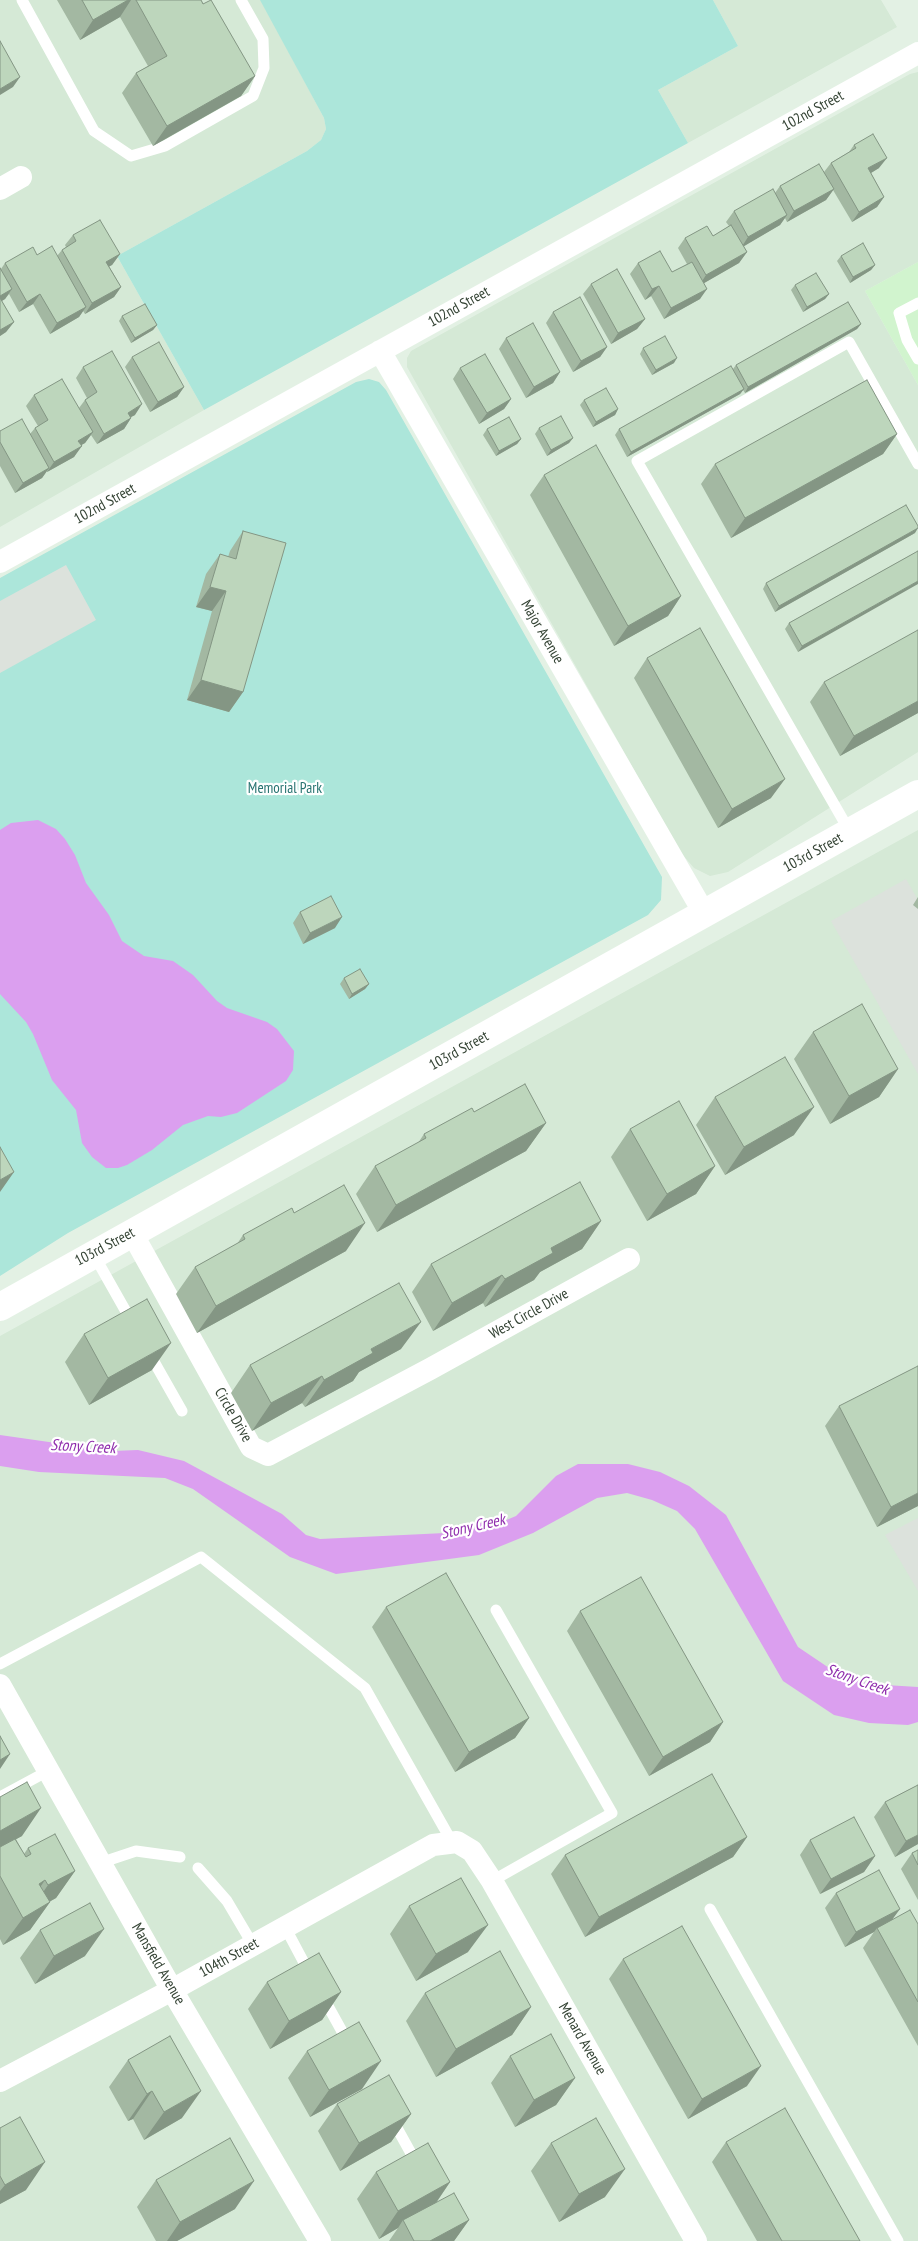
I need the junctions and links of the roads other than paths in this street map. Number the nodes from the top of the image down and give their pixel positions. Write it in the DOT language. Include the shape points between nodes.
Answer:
graph roads {
  1 [pos="22,0"];
  2 [pos="241,0"];
  3 [pos="918,53"];
  4 [pos="21,177"];
  5 [pos="0,188"];
  6 [pos="918,303"];
  7 [pos="380,351"];
  8 [pos="918,359"];
  9 [pos="918,464"];
  10 [pos="0,562"];
  11 [pos="918,794"];
  12 [pos="850,832"];
  13 [pos="704,913"];
  14 [pos="132,1233"];
  15 [pos="93,1253"];
  16 [pos="629,1259"];
  17 [pos="0,1307"];
  18 [pos="430,1369"];
  19 [pos="182,1411"];
  20 [pos="496,1610"];
  21 [pos="0,1664"];
  22 [pos="0,1685"];
  23 [pos="48,1771"];
  24 [pos="0,1797"];
  25 [pos="456,1843"];
  26 [pos="180,1857"];
  27 [pos="100,1863"];
  28 [pos="198,1868"];
  29 [pos="492,1881"];
  30 [pos="710,1909"];
  31 [pos="285,1927"];
  32 [pos="253,1945"];
  33 [pos="172,1990"];
  34 [pos="354,2053"];
  35 [pos="0,2081"];
  36 [pos="388,2112"];
  37 [pos="426,2180"];
  38 [pos="320,2241"];
  39 [pos="696,2241"];
  40 [pos="898,2241"];
  1 -- 2 [label="lane" via="94,131 131,156 165,146 253,96 264,68 263,39"];
  3 -- 7 [label="street, 102nd Street"];
  4 -- 5 [label="street"];
  6 -- 8 [label="lane" via="899,313 907,340"];
  7 -- 10 [label="street, 102nd Street"];
  7 -- 13 [label="street, Major Avenue"];
  9 -- 12 [label="lane" via="849,342 637,460"];
  11 -- 12 [label="street, 103rd Street"];
  12 -- 13 [label="street, 103rd Street"];
  13 -- 14 [label="street, 103rd Street"];
  14 -- 15 [label="street, 103rd Street"];
  14 -- 18 [label="street, Circle Drive" via="250,1447 268,1455"];
  15 -- 17 [label="street, 103rd Street"];
  15 -- 19 [label="lane"];
  16 -- 18 [label="street, West Circle Drive"];
  20 -- 29 [label="lane" via="612,1813"];
  21 -- 25 [label="lane" via="201,1557 365,1688"];
  22 -- 23 [label="street, Mansfield Avenue"];
  23 -- 24 [label="lane"];
  23 -- 27 [label="street, Mansfield Avenue"];
  25 -- 29 [label="street, Menard Avenue" via="472,1851"];
  25 -- 31 [label="street, 104th Street" via="434,1845"];
  26 -- 27 [label="lane" via="136,1851"];
  27 -- 33 [label="street, Mansfield Avenue"];
  28 -- 32 [label="lane" via="227,1901"];
  29 -- 39 [label="street, Menard Avenue"];
  30 -- 40 [label="lane"];
  31 -- 32 [label="street, 104th Street"];
  31 -- 34 [label="lane"];
  32 -- 33 [label="street, 104th Street"];
  33 -- 35 [label="street, 104th Street"];
  33 -- 38 [label="street, Mansfield Avenue"];
  36 -- 37 [label="lane"];
}
